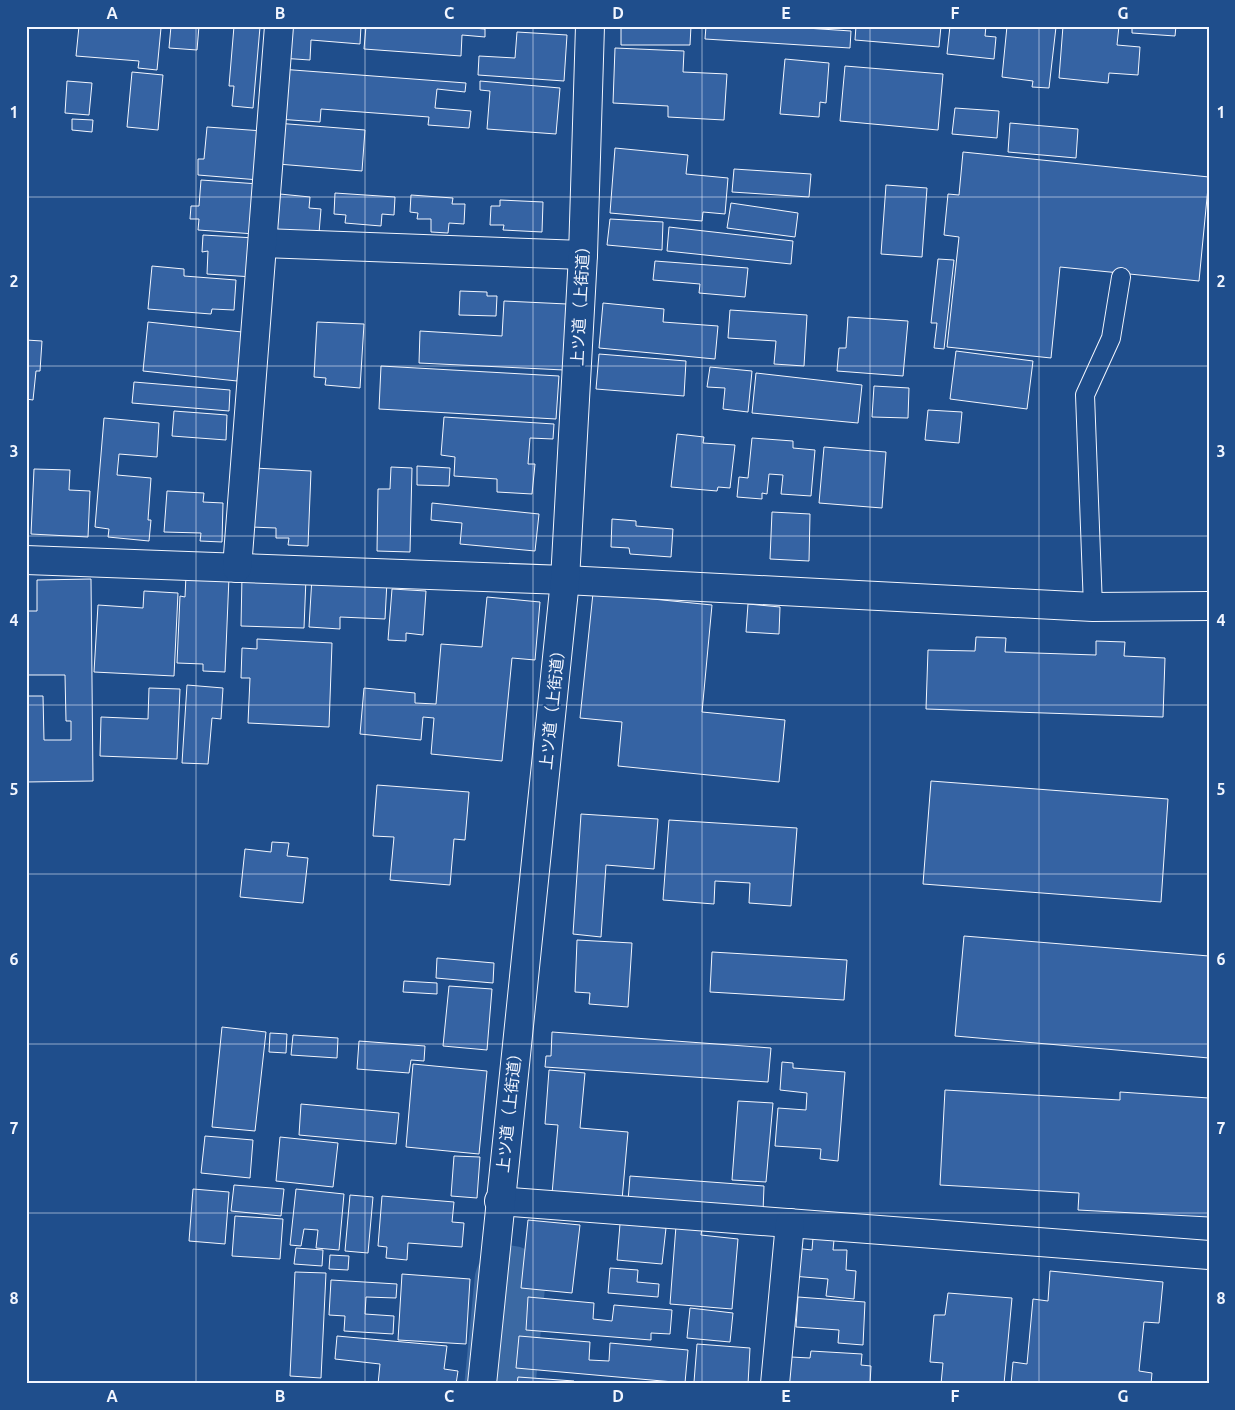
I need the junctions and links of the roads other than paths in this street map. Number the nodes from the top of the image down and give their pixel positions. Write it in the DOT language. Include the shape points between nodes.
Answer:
graph roads {
  1 [pos="279,26"];
  2 [pos="590,26"];
  3 [pos="263,243"];
  4 [pos="582,255"];
  5 [pos="1121,276"];
  6 [pos="26,560"];
  7 [pos="237,568"];
  8 [pos="565,580"];
  9 [pos="1209,606"];
  10 [pos="1093,607"];
  11 [pos="499,1201"];
  12 [pos="790,1223"];
  13 [pos="1209,1256"];
  14 [pos="482,1384"];
  15 [pos="775,1384"];
  1 -- 3 [label="street"];
  2 -- 4 [label="street, 上ツ道（上街道）"];
  3 -- 4 [label="street"];
  3 -- 7 [label="street"];
  4 -- 8 [label="street, 上ツ道（上街道）"];
  5 -- 10 [label="lane" via="1111,338 1084,396"];
  6 -- 7 [label="street"];
  7 -- 8 [label="street"];
  8 -- 10 [label="street"];
  8 -- 11 [label="street, 上ツ道（上街道）"];
  9 -- 10 [label="street"];
  11 -- 12 [label="street"];
  11 -- 14 [label="street, 上ツ道（上街道）"];
  12 -- 13 [label="street"];
  12 -- 15 [label="street"];
}
